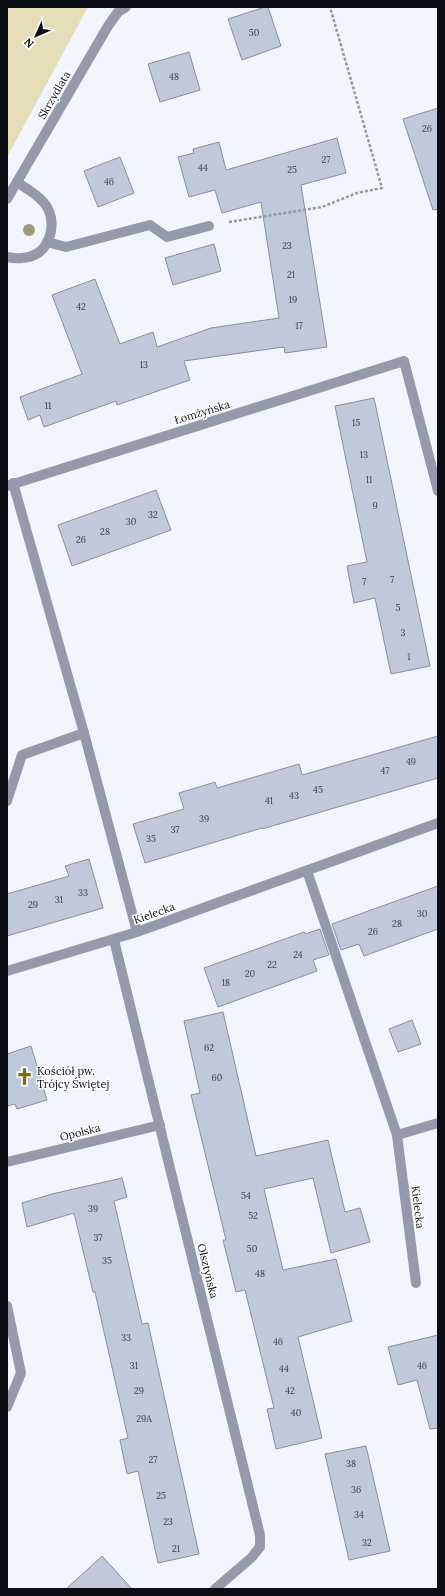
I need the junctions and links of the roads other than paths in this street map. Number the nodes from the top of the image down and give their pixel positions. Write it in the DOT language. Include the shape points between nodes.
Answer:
graph roads {
  1 [pos="126,7"];
  2 [pos="17,182"];
  3 [pos="7,199"];
  4 [pos="209,226"];
  5 [pos="47,242"];
  6 [pos="7,257"];
  7 [pos="10,485"];
  8 [pos="438,491"];
  9 [pos="84,733"];
  10 [pos="7,802"];
  11 [pos="438,823"];
  12 [pos="307,870"];
  13 [pos="138,932"];
  14 [pos="114,940"];
  15 [pos="7,971"];
  16 [pos="438,1123"];
  17 [pos="160,1125"];
  18 [pos="397,1135"];
  19 [pos="7,1162"];
  20 [pos="416,1283"];
  21 [pos="7,1306"];
  22 [pos="7,1407"];
  23 [pos="215,1589"];
  1 -- 2 [label="street, Skrzydlata" via="118,12 108,26"];
  2 -- 3 [label="street, Skrzydlata"];
  2 -- 5 [label="street" via="35,195 50,211 53,225"];
  4 -- 5 [label="street" via="167,237 150,225 66,247"];
  5 -- 6 [label="street" via="37,254"];
  7 -- 8 [label="street, Łomżyńska" via="404,362"];
  7 -- 9 [label="street"];
  9 -- 10 [label="street" via="22,755"];
  9 -- 13 [label="street"];
  11 -- 12 [label="street, Kielecka"];
  12 -- 13 [label="street, Kielecka"];
  12 -- 18 [label="street, Kielecka"];
  13 -- 14 [label="street, Kielecka"];
  14 -- 15 [label="street, Kielecka"];
  14 -- 17 [label="street, Olsztyńska"];
  16 -- 18 [label="street"];
  17 -- 19 [label="street, Opolska"];
  17 -- 23 [label="street, Olsztyńska" via="260,1535 260,1548"];
  18 -- 20 [label="street, Kielecka"];
  21 -- 22 [label="street" via="21,1373"];
}
